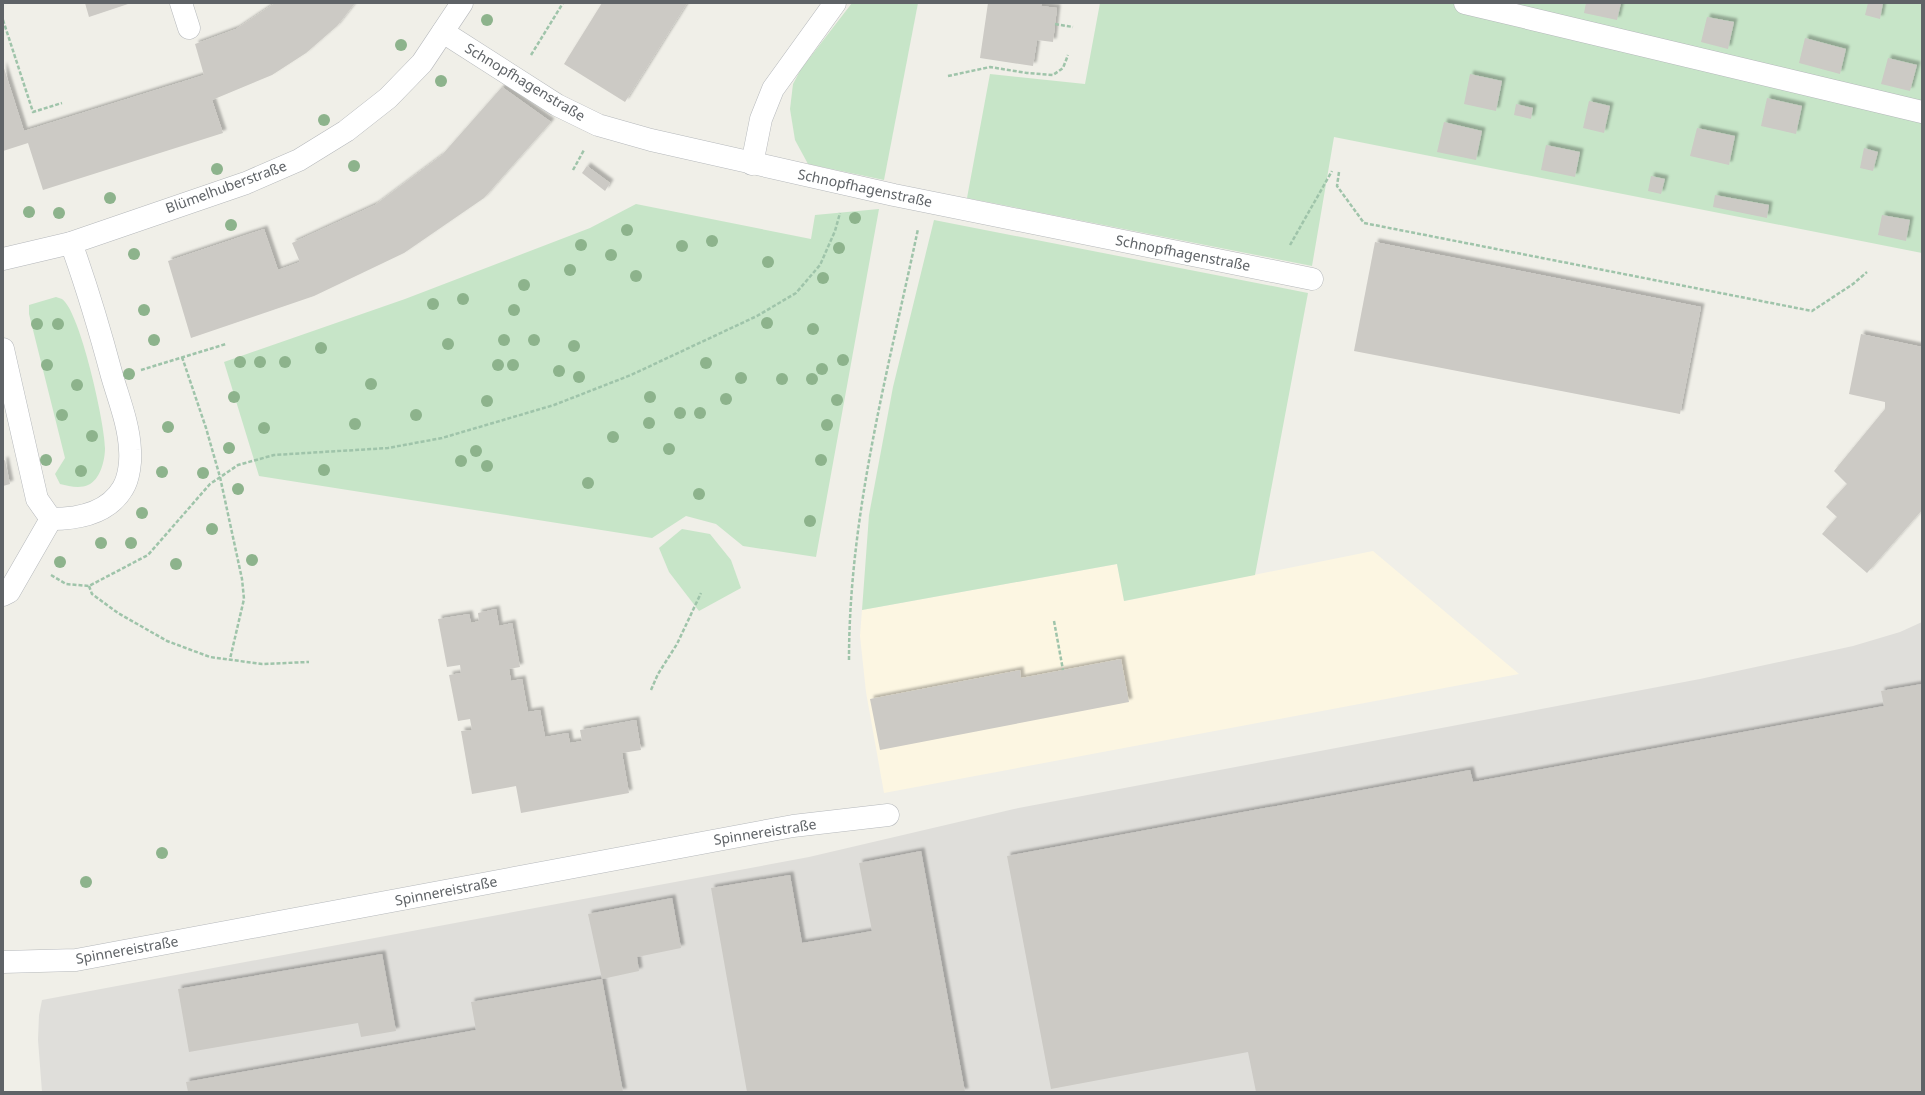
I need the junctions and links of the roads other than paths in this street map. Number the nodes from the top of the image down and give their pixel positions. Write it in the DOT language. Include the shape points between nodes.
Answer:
graph roads {
  1 [pos="182,3"];
  2 [pos="462,3"];
  3 [pos="835,3"];
  4 [pos="1465,3"];
  5 [pos="189,28"];
  6 [pos="443,32"];
  7 [pos="1922,112"];
  8 [pos="752,164"];
  9 [pos="70,243"];
  10 [pos="3,259"];
  11 [pos="1312,278"];
  12 [pos="3,349"];
  13 [pos="51,519"];
  14 [pos="3,595"];
  15 [pos="888,815"];
  16 [pos="3,962"];
  1 -- 5 [label="street"];
  2 -- 6 [label="street, Blümelhuberstraße"];
  3 -- 8 [label="street" via="773,89 761,118"];
  4 -- 7 [label="street"];
  6 -- 8 [label="street, Schnopfhagenstraße" via="557,105 598,125"];
  6 -- 9 [label="street, Blümelhuberstraße" via="422,63 388,98 346,131 299,160 246,183"];
  8 -- 11 [label="street, Schnopfhagenstraße"];
  9 -- 10 [label="street, Blümelhuberstraße"];
  9 -- 13 [label="street" via="85,281 126,424 130,450 123,488 111,502 92,514 71,519"];
  12 -- 13 [label="street" via="37,499"];
  13 -- 14 [label="street" via="9,592"];
  15 -- 16 [label="street, Spinnereistraße" via="793,826 76,960"];
}
